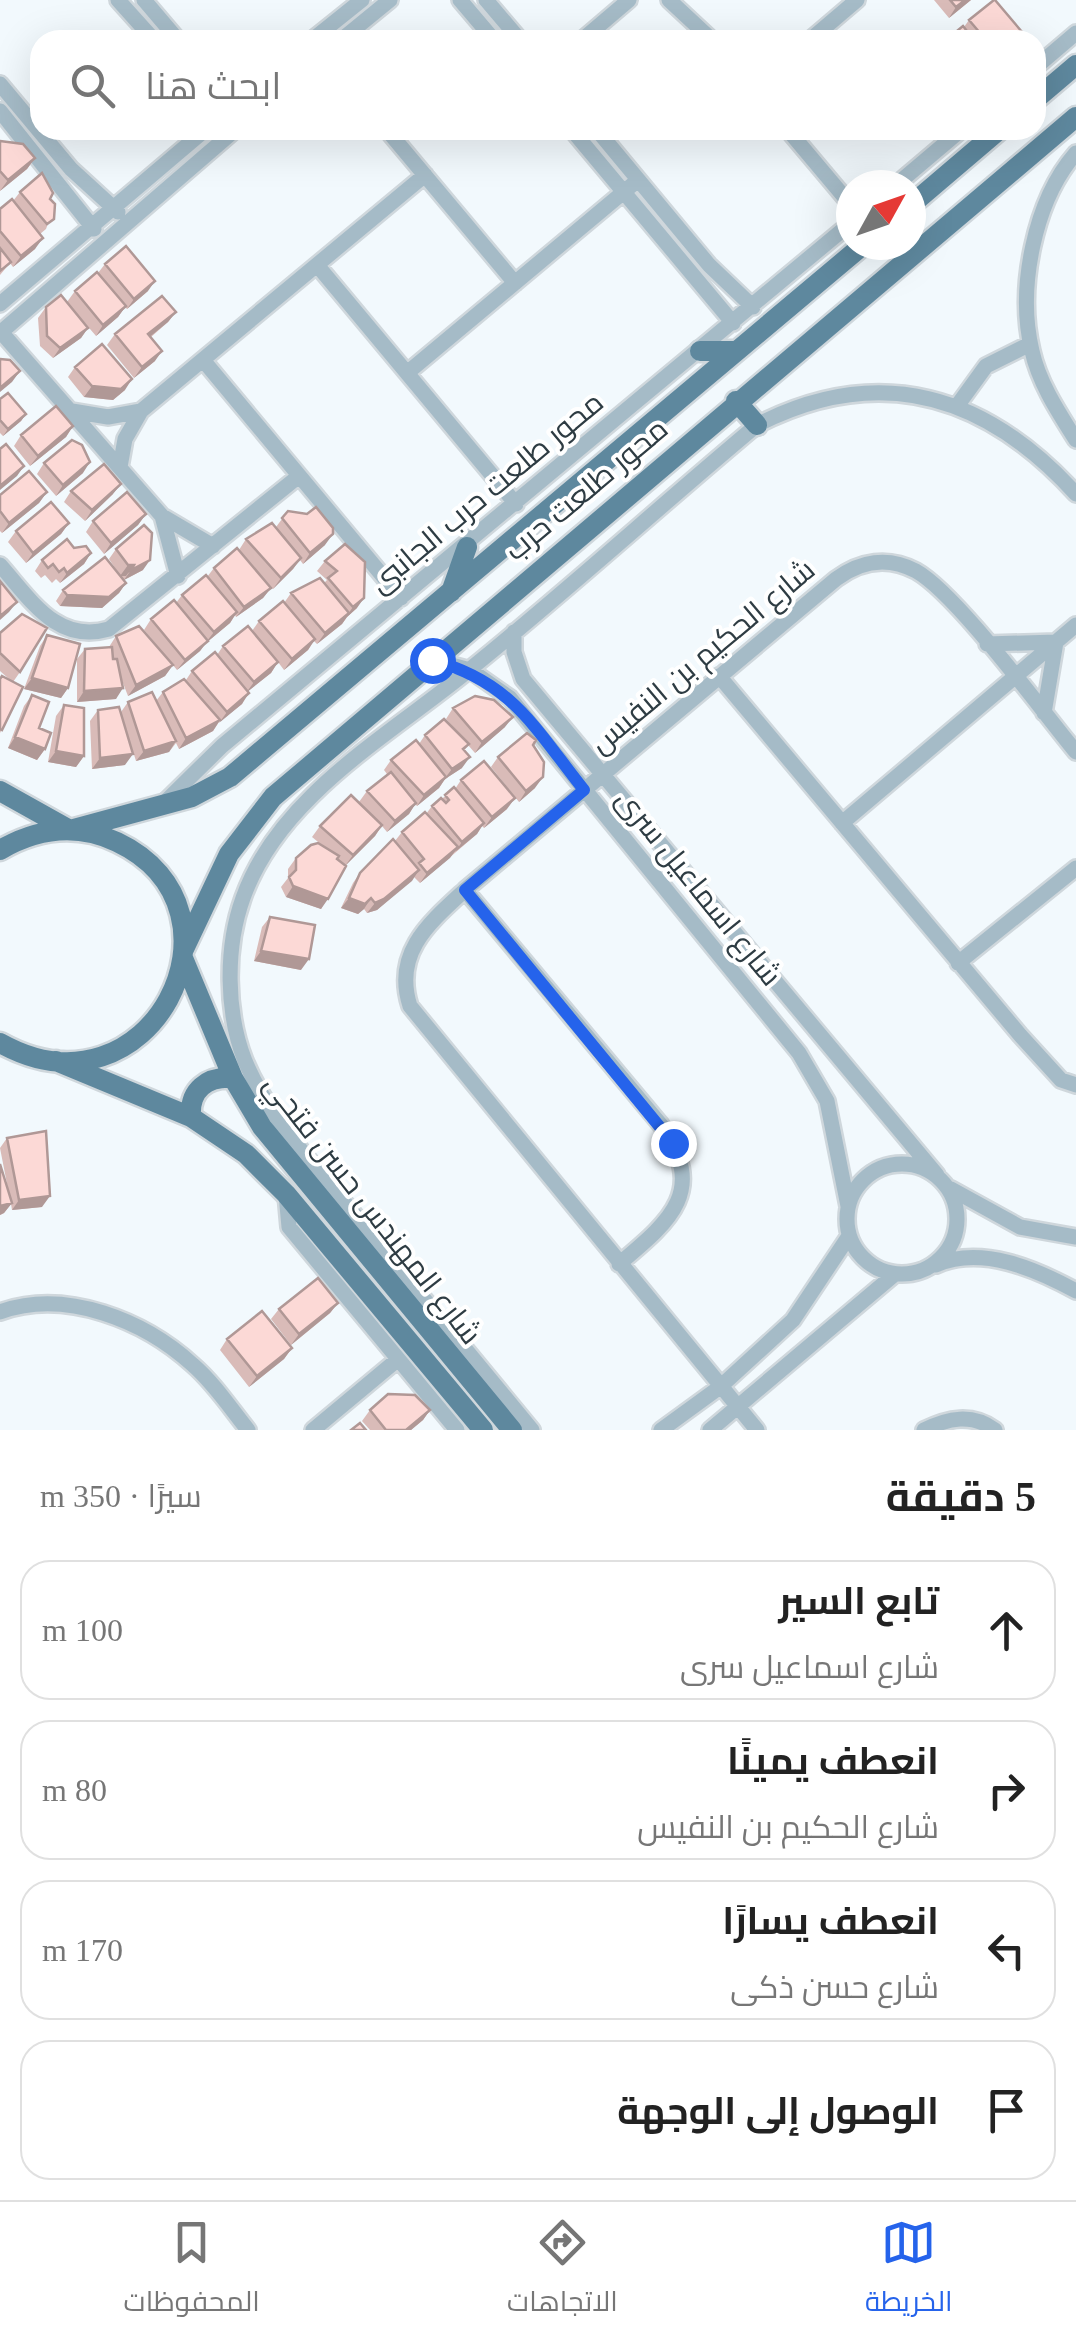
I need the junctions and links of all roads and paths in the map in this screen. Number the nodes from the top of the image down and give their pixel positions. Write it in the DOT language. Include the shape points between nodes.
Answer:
graph roads {
  1 [pos="118,0"];
  2 [pos="362,0"];
  3 [pos="390,0"];
  4 [pos="460,0"];
  5 [pos="486,0"];
  6 [pos="628,0"];
  7 [pos="669,0"];
  8 [pos="685,0"];
  9 [pos="857,0"];
  10 [pos="148,2"];
  11 [pos="695,19"];
  12 [pos="145,30"];
  13 [pos="170,30"];
  14 [pos="324,30"];
  15 [pos="354,30"];
  16 [pos="486,30"];
  17 [pos="512,30"];
  18 [pos="594,30"];
  19 [pos="704,30"];
  20 [pos="822,30"];
  21 [pos="1076,33"];
  22 [pos="1046,58"];
  23 [pos="1076,65"];
  24 [pos="1,86"];
  25 [pos="1046,90"];
  26 [pos="17,104"];
  27 [pos="1,115"];
  28 [pos="1075,119"];
  29 [pos="30,120"];
  30 [pos="47,140"];
  31 [pos="190,140"];
  32 [pos="223,140"];
  33 [pos="395,140"];
  34 [pos="581,140"];
  35 [pos="604,140"];
  36 [pos="796,140"];
  37 [pos="949,140"];
  38 [pos="987,140"];
  39 [pos="1076,153"];
  40 [pos="914,170"];
  41 [pos="425,175"];
  42 [pos="638,180"];
  43 [pos="836,187"];
  44 [pos="625,192"];
  45 [pos="926,192"];
  46 [pos="110,206"];
  47 [pos="128,222"];
  48 [pos="91,224"];
  49 [pos="926,235"];
  50 [pos="836,236"];
  51 [pos="104,242"];
  52 [pos="844,260"];
  53 [pos="875,260"];
  54 [pos="900,260"];
  55 [pos="317,265"];
  56 [pos="883,279"];
  57 [pos="515,283"];
  58 [pos="0,304"];
  59 [pos="753,307"];
  60 [pos="733,323"];
  61 [pos="1,333"];
  62 [pos="1030,344"];
  63 [pos="736,350"];
  64 [pos="700,351"];
  65 [pos="203,360"];
  66 [pos="407,374"];
  67 [pos="736,401"];
  68 [pos="957,406"];
  69 [pos="70,410"];
  70 [pos="141,411"];
  71 [pos="757,425"];
  72 [pos="1076,440"];
  73 [pos="120,467"];
  74 [pos="300,476"];
  75 [pos="1076,494"];
  76 [pos="516,504"];
  77 [pos="162,516"];
  78 [pos="213,546"];
  79 [pos="467,547"];
  80 [pos="0,565"];
  81 [pos="178,576"];
  82 [pos="450,596"];
  83 [pos="401,598"];
  84 [pos="1076,625"];
  85 [pos="514,632"];
  86 [pos="1056,642"];
  87 [pos="986,644"];
  88 [pos="432,660"];
  89 [pos="470,670"];
  90 [pos="719,676"];
  91 [pos="1014,678"];
  92 [pos="1044,713"];
  93 [pos="286,734"];
  94 [pos="1076,752"];
  95 [pos="310,766"];
  96 [pos="604,776"];
  97 [pos="0,790"];
  98 [pos="584,790"];
  99 [pos="160,807"];
  100 [pos="842,823"];
  101 [pos="71,829"];
  102 [pos="0,850"];
  103 [pos="1076,868"];
  104 [pos="465,890"];
  105 [pos="184,953"];
  106 [pos="958,963"];
  107 [pos="0,1043"];
  108 [pos="22,1055"];
  109 [pos="56,1061"];
  110 [pos="0,1063"];
  111 [pos="233,1078"];
  112 [pos="1076,1085"];
  113 [pos="191,1117"];
  114 [pos="942,1181"];
  115 [pos="286,1194"];
  116 [pos="333,1201"];
  117 [pos="848,1206"];
  118 [pos="850,1236"];
  119 [pos="1076,1238"];
  120 [pos="619,1264"];
  121 [pos="928,1268"];
  122 [pos="895,1274"];
  123 [pos="1076,1291"];
  124 [pos="0,1312"];
  125 [pos="457,1350"];
  126 [pos="397,1360"];
  127 [pos="720,1387"];
  128 [pos="738,1407"];
  129 [pos="248,1430"];
  130 [pos="313,1430"];
  131 [pos="457,1430"];
  132 [pos="483,1430"];
  133 [pos="512,1430"];
  134 [pos="532,1430"];
  135 [pos="661,1430"];
  136 [pos="710,1430"];
  137 [pos="758,1430"];
  138 [pos="924,1430"];
  139 [pos="995,1430"];
  1 -- 12 [label="street"];
  2 -- 14 [label="street"];
  3 -- 15 [label="street"];
  4 -- 16 [label="street"];
  5 -- 17 [label="street"];
  6 -- 18 [label="street"];
  7 -- 11 [label="street"];
  8 -- 11 [label="street"];
  9 -- 20 [label="street"];
  10 -- 13 [label="street"];
  11 -- 19 [label="street"];
  21 -- 22 [label="street"];
  23 -- 25 [label="main road"];
  24 -- 26 [label="street"];
  26 -- 27 [label="street"];
  26 -- 29 [label="street"];
  27 -- 48 [label="street"];
  28 -- 49 [label="main road, محور طلعت حرب"];
  30 -- 46 [label="street"];
  31 -- 46 [label="street"];
  32 -- 47 [label="street"];
  33 -- 41 [label="street"];
  34 -- 44 [label="street"];
  35 -- 42 [label="street"];
  36 -- 43 [label="street"];
  37 -- 40 [label="street"];
  38 -- 45 [label="main road"];
  39 -- 62 [label="street" via="1050,194 1034,246 1026,311"];
  41 -- 55 [label="street"];
  41 -- 57 [label="street"];
  42 -- 44 [label="street"];
  42 -- 59 [label="street"];
  44 -- 57 [label="street"];
  44 -- 60 [label="street"];
  46 -- 47 [label="street"];
  46 -- 48 [label="street"];
  47 -- 51 [label="street"];
  48 -- 51 [label="street"];
  48 -- 58 [label="street"];
  50 -- 59 [label="street, محور طلعت حرب الجانبى"];
  51 -- 61 [label="street"];
  52 -- 63 [label="main road, محور طلعت حرب"];
  53 -- 56 [label="main road"];
  54 -- 56 [label="main road, محور طلعت حرب"];
  55 -- 65 [label="street"];
  55 -- 66 [label="street"];
  56 -- 67 [label="main road, محور طلعت حرب"];
  57 -- 66 [label="street"];
  59 -- 60 [label="street, محور طلعت حرب الجانبى"];
  60 -- 64 [label="street, محور طلعت حرب الجانبى"];
  61 -- 69 [label="street"];
  62 -- 68 [label="street" via="986,366"];
  62 -- 72 [label="street"];
  63 -- 64 [label="main road"];
  63 -- 82 [label="main road, محور طلعت حرب"];
  64 -- 76 [label="street, محور طلعت حرب الجانبى"];
  65 -- 70 [label="street"];
  65 -- 74 [label="street"];
  66 -- 76 [label="street"];
  67 -- 71 [label="main road"];
  67 -- 88 [label="main road, محور طلعت حرب"];
  68 -- 71 [label="street" via="917,396 858,394 803,405"];
  68 -- 75 [label="street" via="1029,446"];
  69 -- 70 [label="street" via="94,417"];
  69 -- 73 [label="street"];
  70 -- 73 [label="street" via="125,439"];
  71 -- 85 [label="street"];
  73 -- 77 [label="street"];
  74 -- 78 [label="street"];
  74 -- 83 [label="street"];
  76 -- 79 [label="street, محور طلعت حرب الجانبى"];
  77 -- 78 [label="street"];
  77 -- 81 [label="street"];
  78 -- 81 [label="street"];
  79 -- 82 [label="main road"];
  79 -- 83 [label="street, محور طلعت حرب الجانبى"];
  80 -- 81 [label="street" via="51,621 86,633 120,623"];
  82 -- 93 [label="main road, محور طلعت حرب"];
  83 -- 99 [label="street, محور طلعت حرب الجانبى" via="222,746"];
  84 -- 86 [label="street"];
  85 -- 89 [label="street"];
  85 -- 96 [label="street, شارع اسماعيل سرى" via="523,679"];
  86 -- 87 [label="street"];
  86 -- 91 [label="street"];
  86 -- 92 [label="street"];
  87 -- 90 [label="street, شارع الحكيم بن النفيس" via="931,582 905,567 875,562 836,579"];
  87 -- 91 [label="street, شارع الحكيم بن النفيس"];
  88 -- 89 [label="street, شارع اسماعيل سرى"];
  88 -- 95 [label="main road, محور طلعت حرب"];
  89 -- 98 [label="street, شارع اسماعيل سرى" via="510,698"];
  89 -- 116 [label="street" via="296,814 243,898 230,986 235,1030 261,1094"];
  90 -- 96 [label="street, شارع الحكيم بن النفيس"];
  90 -- 100 [label="street"];
  91 -- 92 [label="street, شارع الحكيم بن النفيس"];
  91 -- 100 [label="street"];
  92 -- 94 [label="street, شارع الحكيم بن النفيس"];
  93 -- 95 [label="main road" via="294,758"];
  93 -- 99 [label="main road, محور طلعت حرب" via="230,777"];
  95 -- 105 [label="main road, محور طلعت حرب" via="252,819"];
  96 -- 98 [label="street, شارع الحكيم بن النفيس"];
  96 -- 114 [label="street, شارع اسماعيل سرى"];
  97 -- 101 [label="main road, شارع المهندس حسن فتحي"];
  98 -- 104 [label="street, شارع الحكيم بن النفيس"];
  98 -- 117 [label="street, شارع اسماعيل سرى" via="815,1076 838,1136"];
  99 -- 101 [label="main road, محور طلعت حرب"];
  100 -- 106 [label="street"];
  101 -- 102 [label="main road, محور طلعت حرب" via="19,838"];
  101 -- 105 [label="main road, شارع المهندس حسن فتحي" via="103,835 153,867 175,906"];
  103 -- 106 [label="street"];
  104 -- 120 [label="street, شارع الحكيم بن النفيس" via="410,950 404,970 410,1006"];
  104 -- 120 [label="street" via="662,1125 681,1158 675,1211"];
  105 -- 109 [label="main road, محور طلعت حرب" via="176,988 142,1037 87,1062"];
  105 -- 111 [label="main road, شارع المهندس حسن فتحي"];
  106 -- 112 [label="street" via="1061,1080"];
  107 -- 108 [label="main road"];
  108 -- 109 [label="main road"];
  108 -- 110 [label="main road"];
  109 -- 113 [label="main road, شارع المهندس حسن فتحي"];
  111 -- 113 [label="main road" via="205,1082 195,1092"];
  111 -- 116 [label="main road, شارع المهندس حسن فتحي" via="262,1126"];
  113 -- 115 [label="main road, شارع المهندس حسن فتحي" via="246,1154"];
  114 -- 117 [label="street" via="908,1163 892,1164 864,1178"];
  114 -- 119 [label="street" via="991,1215"];
  114 -- 121 [label="street" via="955,1201 956,1232"];
  115 -- 126 [label="street" via="289,1228"];
  115 -- 132 [label="main road, شارع المهندس حسن فتحي"];
  116 -- 125 [label="main road, شارع المهندس حسن فتحي"];
  117 -- 118 [label="street"];
  118 -- 122 [label="street" via="867,1262"];
  118 -- 127 [label="street" via="792,1320"];
  120 -- 127 [label="street, شارع الحكيم بن النفيس"];
  121 -- 122 [label="street"];
  121 -- 123 [label="street" via="950,1258 984,1259 1016,1264"];
  122 -- 128 [label="street"];
  124 -- 129 [label="street" via="39,1305 80,1308 146,1330 197,1368"];
  125 -- 133 [label="main road, شارع المهندس حسن فتحي"];
  125 -- 134 [label="street"];
  126 -- 130 [label="street"];
  126 -- 131 [label="street"];
  127 -- 128 [label="street, شارع الحكيم بن النفيس"];
  127 -- 135 [label="street"];
  128 -- 136 [label="street"];
  128 -- 137 [label="street, شارع الحكيم بن النفيس"];
  138 -- 139 [label="street" via="967,1418"];
}
